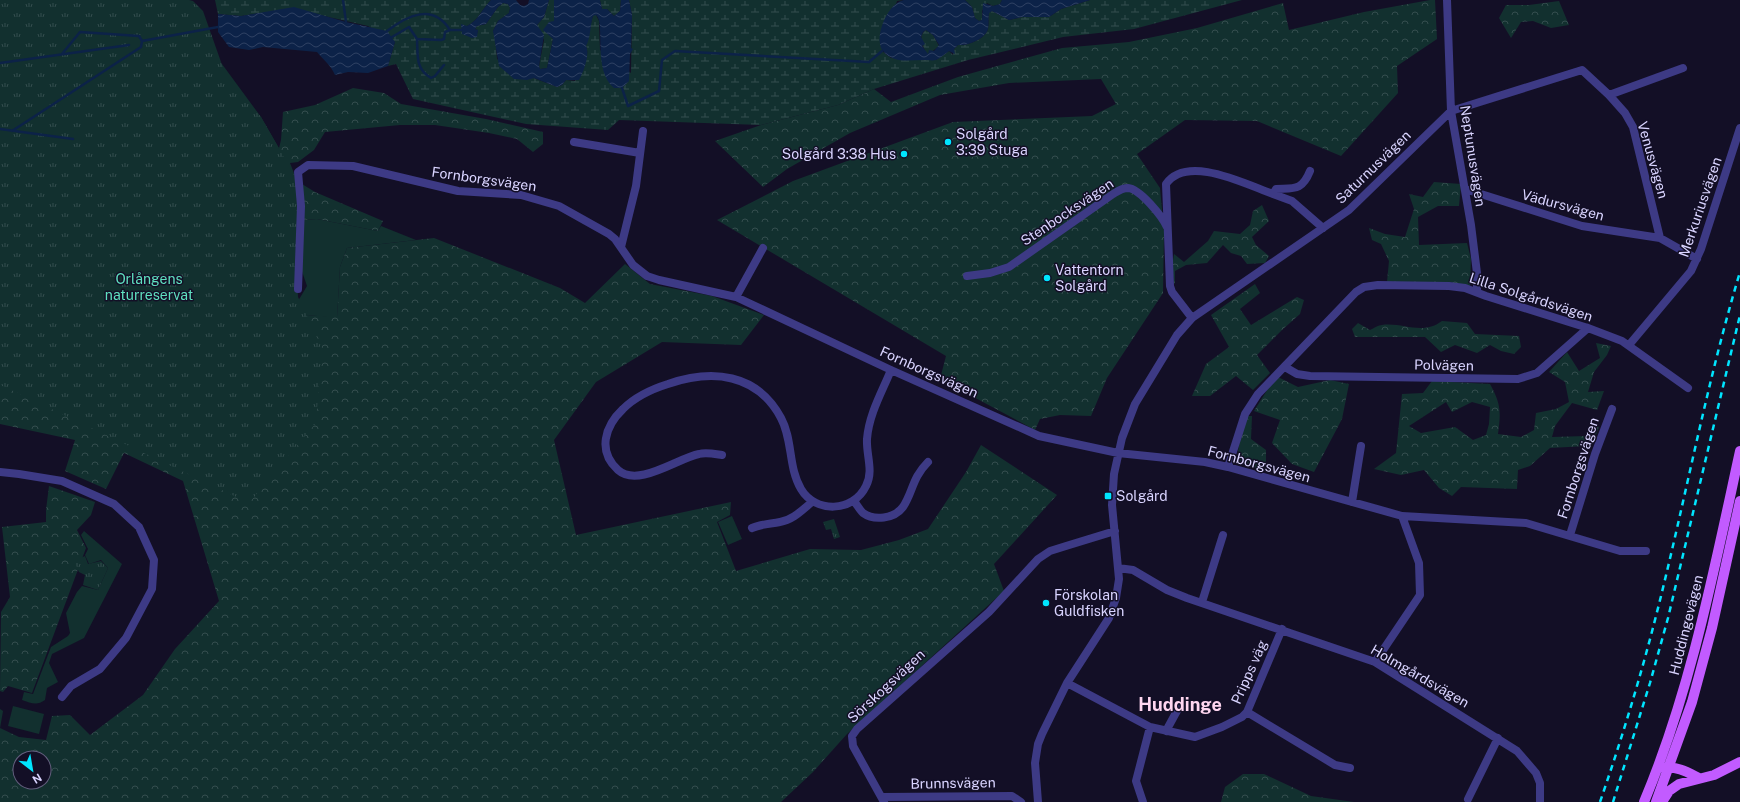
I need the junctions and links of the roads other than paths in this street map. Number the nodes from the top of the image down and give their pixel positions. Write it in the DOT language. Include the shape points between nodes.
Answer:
graph roads {
  1 [pos="1447,0"];
  2 [pos="1683,68"];
  3 [pos="1586,72"];
  4 [pos="1609,95"];
  5 [pos="1450,111"];
  6 [pos="1740,128"];
  7 [pos="643,131"];
  8 [pos="574,142"];
  9 [pos="640,153"];
  10 [pos="1310,171"];
  11 [pos="1465,189"];
  12 [pos="1273,194"];
  13 [pos="1323,228"];
  14 [pos="1168,230"];
  15 [pos="1660,238"];
  16 [pos="621,247"];
  17 [pos="763,248"];
  18 [pos="1697,259"];
  19 [pos="967,276"];
  20 [pos="298,289"];
  21 [pos="1477,291"];
  22 [pos="736,297"];
  23 [pos="1192,318"];
  24 [pos="1588,328"];
  25 [pos="1629,345"];
  26 [pos="1285,367"];
  27 [pos="891,370"];
  28 [pos="1688,388"];
  29 [pos="1612,409"];
  30 [pos="1361,446"];
  31 [pos="1740,451"];
  32 [pos="1118,454"];
  33 [pos="722,455"];
  34 [pos="928,462"];
  35 [pos="1228,467"];
  36 [pos="0,472"];
  37 [pos="854,500"];
  38 [pos="1740,501"];
  39 [pos="812,502"];
  40 [pos="1352,502"];
  41 [pos="1402,516"];
  42 [pos="752,528"];
  43 [pos="1115,531"];
  44 [pos="1223,535"];
  45 [pos="1570,535"];
  46 [pos="1646,551"];
  47 [pos="1118,568"];
  48 [pos="1202,602"];
  49 [pos="1282,630"];
  50 [pos="1375,662"];
  51 [pos="1066,683"];
  52 [pos="62,697"];
  53 [pos="1178,709"];
  54 [pos="1247,712"];
  55 [pos="1150,728"];
  56 [pos="1166,731"];
  57 [pos="1498,738"];
  58 [pos="1740,762"];
  59 [pos="1670,767"];
  60 [pos="1350,768"];
  61 [pos="1656,773"];
  62 [pos="1697,778"];
  63 [pos="883,799"];
  64 [pos="1468,799"];
  65 [pos="1021,802"];
  66 [pos="1038,802"];
  67 [pos="1143,802"];
  68 [pos="1540,802"];
  69 [pos="1644,802"];
  70 [pos="1656,802"];
  71 [pos="1662,802"];
  1 -- 5 [label="street, Neptunusvägen"];
  2 -- 4 [label="street"];
  3 -- 4 [label="street, Venusvägen"];
  3 -- 5 [label="street, Saturnusvägen" via="1575,71"];
  4 -- 15 [label="street, Venusvägen" via="1633,127"];
  5 -- 11 [label="street, Neptunusvägen"];
  5 -- 13 [label="street, Saturnusvägen" via="1365,196"];
  6 -- 18 [label="street, Merkuriusvägen"];
  7 -- 9 [label="street"];
  8 -- 9 [label="street"];
  9 -- 16 [label="street" via="636,186"];
  10 -- 12 [label="street" via="1300,186 1289,190 1276,189"];
  11 -- 15 [label="street, Vädursvägen" via="1582,226"];
  11 -- 21 [label="street, Neptunusvägen" via="1477,273"];
  12 -- 13 [label="street, Stenbocksvägen" via="1292,201"];
  12 -- 14 [label="street, Stenbocksvägen" via="1207,172 1196,170 1178,173 1171,176 1166,184"];
  13 -- 23 [label="street, Saturnusvägen"];
  14 -- 19 [label="street, Stenbocksvägen" via="1156,210 1138,193 1124,188 1010,267"];
  14 -- 23 [label="street, Stenbocksvägen" via="1172,292"];
  15 -- 18 [label="street, Vädursvägen"];
  16 -- 20 [label="street, Fornborgsvägen" via="615,239 599,228 559,206 537,199 521,195 458,191 353,166 308,165 298,172"];
  16 -- 22 [label="street, Fornborgsvägen" via="633,265 647,276"];
  17 -- 22 [label="street"];
  18 -- 25 [label="street, Merkuriusvägen" via="1682,284"];
  21 -- 24 [label="street, Lilla Solgårdsvägen"];
  21 -- 26 [label="street, Lilla Solgårdsvägen" via="1449,286 1364,287 1337,310"];
  22 -- 27 [label="street, Fornborgsvägen"];
  23 -- 32 [label="street, Saturnusvägen" via="1168,348 1135,404"];
  24 -- 25 [label="street, Lilla Solgårdsvägen"];
  24 -- 26 [label="street, Polvägen" via="1537,373 1518,379 1310,376 1297,374"];
  25 -- 28 [label="street, Lilla Solgårdsvägen"];
  26 -- 35 [label="street, Lilla Solgårdsvägen" via="1258,394 1248,409"];
  27 -- 32 [label="street, Fornborgsvägen" via="1040,436"];
  27 -- 37 [label="street" via="872,413 867,440 870,472 868,480 866,487"];
  29 -- 45 [label="street, Fornborgsvägen" via="1594,454"];
  30 -- 40 [label="street"];
  31 -- 61 [label="main road, Huddingevägen" via="1696,650"];
  32 -- 35 [label="street, Fornborgsvägen" via="1205,462"];
  32 -- 43 [label="street, Saturnusvägen" via="1112,505"];
  33 -- 39 [label="street" via="700,453 643,475 626,474 619,471 610,461 606,453 605,436 613,420 623,409 655,389 676,381 702,376 726,376 736,379 760,392 774,406 782,419 789,440 795,477 803,494"];
  34 -- 37 [label="street" via="918,472 902,507 892,515 884,518 868,516"];
  35 -- 40 [label="street, Fornborgsvägen"];
  36 -- 52 [label="street" via="62,481 114,504 139,527 154,560 152,589 126,638 100,669 71,686"];
  37 -- 39 [label="street" via="832,507"];
  38 -- 59 [label="main road, Huddingevägen" via="1712,628 1692,702"];
  39 -- 42 [label="street" via="796,516"];
  40 -- 41 [label="street, Fornborgsvägen"];
  41 -- 45 [label="street, Fornborgsvägen" via="1526,523"];
  41 -- 50 [label="street" via="1419,563 1420,595"];
  43 -- 47 [label="street, Saturnusvägen"];
  43 -- 63 [label="street, Sörskogsvägen" via="1050,552 1038,559 976,623 854,732 852,740 855,751"];
  44 -- 48 [label="street"];
  45 -- 46 [label="street, Fornborgsvägen" via="1620,551"];
  47 -- 48 [label="street, Holmgårdsvägen" via="1133,570 1167,590"];
  47 -- 51 [label="street, Saturnusvägen" via="1118,589 1113,611"];
  48 -- 49 [label="street, Holmgårdsvägen"];
  49 -- 50 [label="street, Holmgårdsvägen"];
  49 -- 54 [label="street, Pripps väg"];
  50 -- 57 [label="street, Holmgårdsvägen"];
  51 -- 55 [label="street, Pripps väg"];
  51 -- 66 [label="street, Saturnusvägen" via="1038,744 1035,763"];
  53 -- 56 [label="street"];
  54 -- 56 [label="street, Pripps väg" via="1229,723 1195,736"];
  54 -- 60 [label="street" via="1335,765"];
  55 -- 56 [label="street, Pripps väg"];
  55 -- 67 [label="street" via="1136,781"];
  57 -- 64 [label="street"];
  57 -- 68 [label="street, Holmgårdsvägen" via="1517,751 1536,773 1540,783"];
  58 -- 62 [label="main road" via="1714,775"];
  59 -- 61 [label="main road"];
  59 -- 62 [label="main road" via="1683,770"];
  59 -- 70 [label="main road, Huddingevägen"];
  61 -- 69 [label="main road, Huddingevägen"];
  62 -- 71 [label="main road" via="1673,787"];
  63 -- 65 [label="street, Brunnsvägen" via="1012,796"];
}
